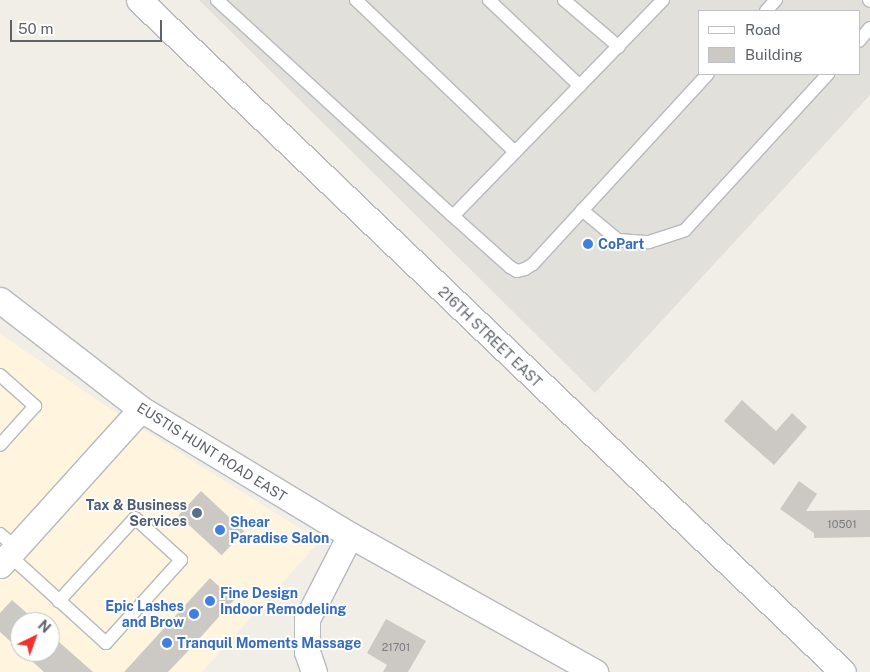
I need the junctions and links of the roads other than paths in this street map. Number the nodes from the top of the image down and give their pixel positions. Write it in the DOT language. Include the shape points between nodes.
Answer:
graph roads {
  1 [pos="139,0"];
  2 [pos="217,0"];
  3 [pos="356,0"];
  4 [pos="489,0"];
  5 [pos="564,0"];
  6 [pos="662,0"];
  7 [pos="776,0"];
  8 [pos="767,10"];
  9 [pos="870,28"];
  10 [pos="860,40"];
  11 [pos="618,46"];
  12 [pos="707,75"];
  13 [pos="827,75"];
  14 [pos="580,86"];
  15 [pos="515,152"];
  16 [pos="582,210"];
  17 [pos="452,216"];
  18 [pos="0,300"];
  19 [pos="0,374"];
  20 [pos="141,409"];
  21 [pos="0,445"];
  22 [pos="350,535"];
  23 [pos="6,551"];
  24 [pos="59,601"];
  25 [pos="314,672"];
  26 [pos="594,672"];
  27 [pos="843,672"];
  1 -- 27 [label="street, 216TH STREET EAST"];
  2 -- 17 [label="lane"];
  3 -- 15 [label="lane"];
  4 -- 14 [label="lane"];
  5 -- 11 [label="lane"];
  6 -- 11 [label="lane"];
  7 -- 8 [label="lane"];
  9 -- 10 [label="lane"];
  11 -- 14 [label="lane"];
  12 -- 16 [label="lane"];
  13 -- 16 [label="lane" via="685,230 649,242 618,240"];
  14 -- 15 [label="lane"];
  15 -- 17 [label="lane"];
  16 -- 17 [label="lane" via="533,264 517,271"];
  18 -- 20 [label="street, EUSTIS HUNT ROAD EAST"];
  19 -- 21 [label="lane" via="35,406"];
  20 -- 22 [label="street, EUSTIS HUNT ROAD EAST"];
  20 -- 23 [label="street"];
  22 -- 25 [label="street" via="307,619 307,652"];
  22 -- 26 [label="street, EUSTIS HUNT ROAD EAST"];
  23 -- 24 [label="lane"];
  24 -- 24 [label="lane" via="106,643 181,560 135,518"];
}
